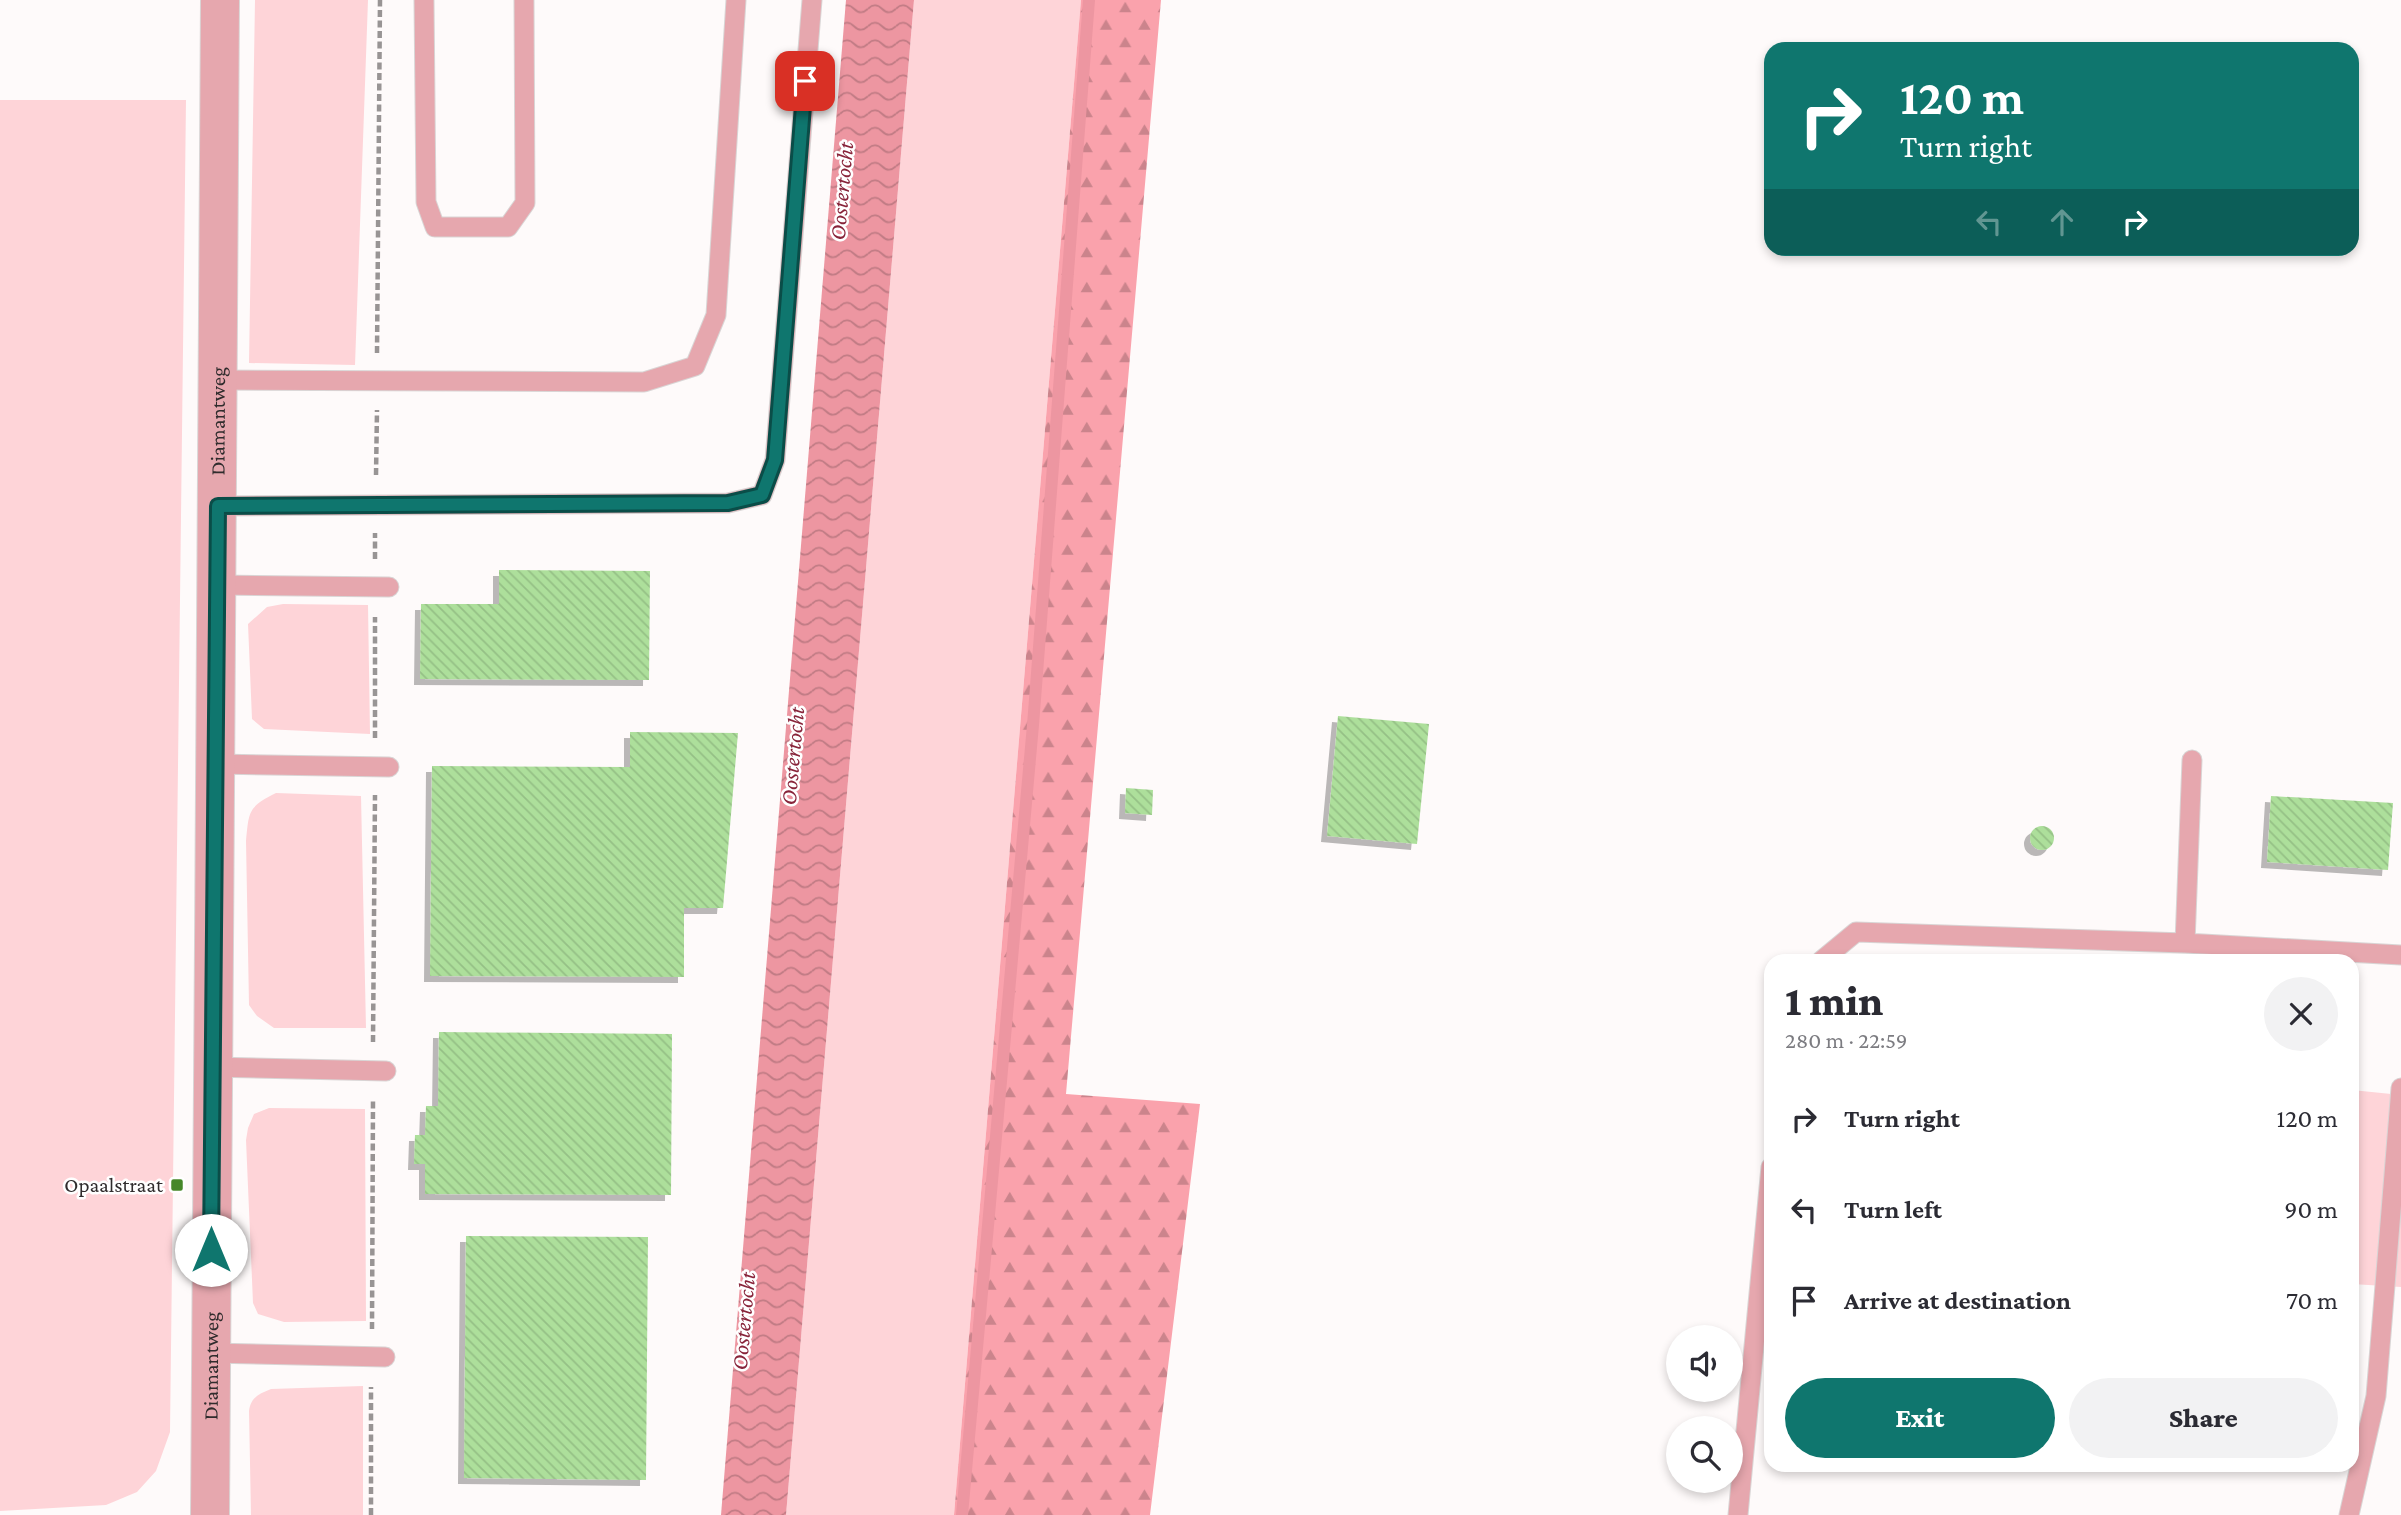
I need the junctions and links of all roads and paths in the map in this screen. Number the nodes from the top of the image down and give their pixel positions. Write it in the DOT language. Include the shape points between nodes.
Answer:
graph roads {
  1 [pos="220,0"];
  2 [pos="424,0"];
  3 [pos="524,0"];
  4 [pos="736,0"];
  5 [pos="812,0"];
  6 [pos="218,380"];
  7 [pos="218,506"];
  8 [pos="218,585"];
  9 [pos="389,587"];
  10 [pos="2192,760"];
  11 [pos="216,764"];
  12 [pos="389,767"];
  13 [pos="2185,943"];
  14 [pos="1829,954"];
  15 [pos="2401,955"];
  16 [pos="211,1067"];
  17 [pos="386,1071"];
  18 [pos="2401,1088"];
  19 [pos="1764,1241"];
  20 [pos="211,1353"];
  21 [pos="385,1357"];
  22 [pos="2359,1471"];
  23 [pos="2359,1472"];
  24 [pos="210,1515"];
  25 [pos="1738,1515"];
  26 [pos="2349,1515"];
  1 -- 6 [label="street, Diamantweg"];
  2 -- 3 [label="lane" via="426,202 435,227 508,227 524,203"];
  4 -- 6 [label="lane" via="716,315 695,366 644,382"];
  5 -- 7 [label="lane" via="775,460 762,495 728,503"];
  6 -- 7 [label="street, Diamantweg"];
  7 -- 8 [label="street, Diamantweg"];
  8 -- 9 [label="lane"];
  8 -- 11 [label="street, Diamantweg"];
  10 -- 13 [label="lane"];
  11 -- 12 [label="lane"];
  11 -- 16 [label="street, Diamantweg"];
  13 -- 14 [label="lane" via="1856,932"];
  13 -- 15 [label="lane"];
  16 -- 17 [label="lane"];
  16 -- 20 [label="street, Diamantweg"];
  18 -- 22 [label="lane" via="2376,1396"];
  19 -- 25 [label="lane"];
  20 -- 21 [label="lane"];
  20 -- 24 [label="street, Diamantweg"];
  23 -- 26 [label="lane"];
}
